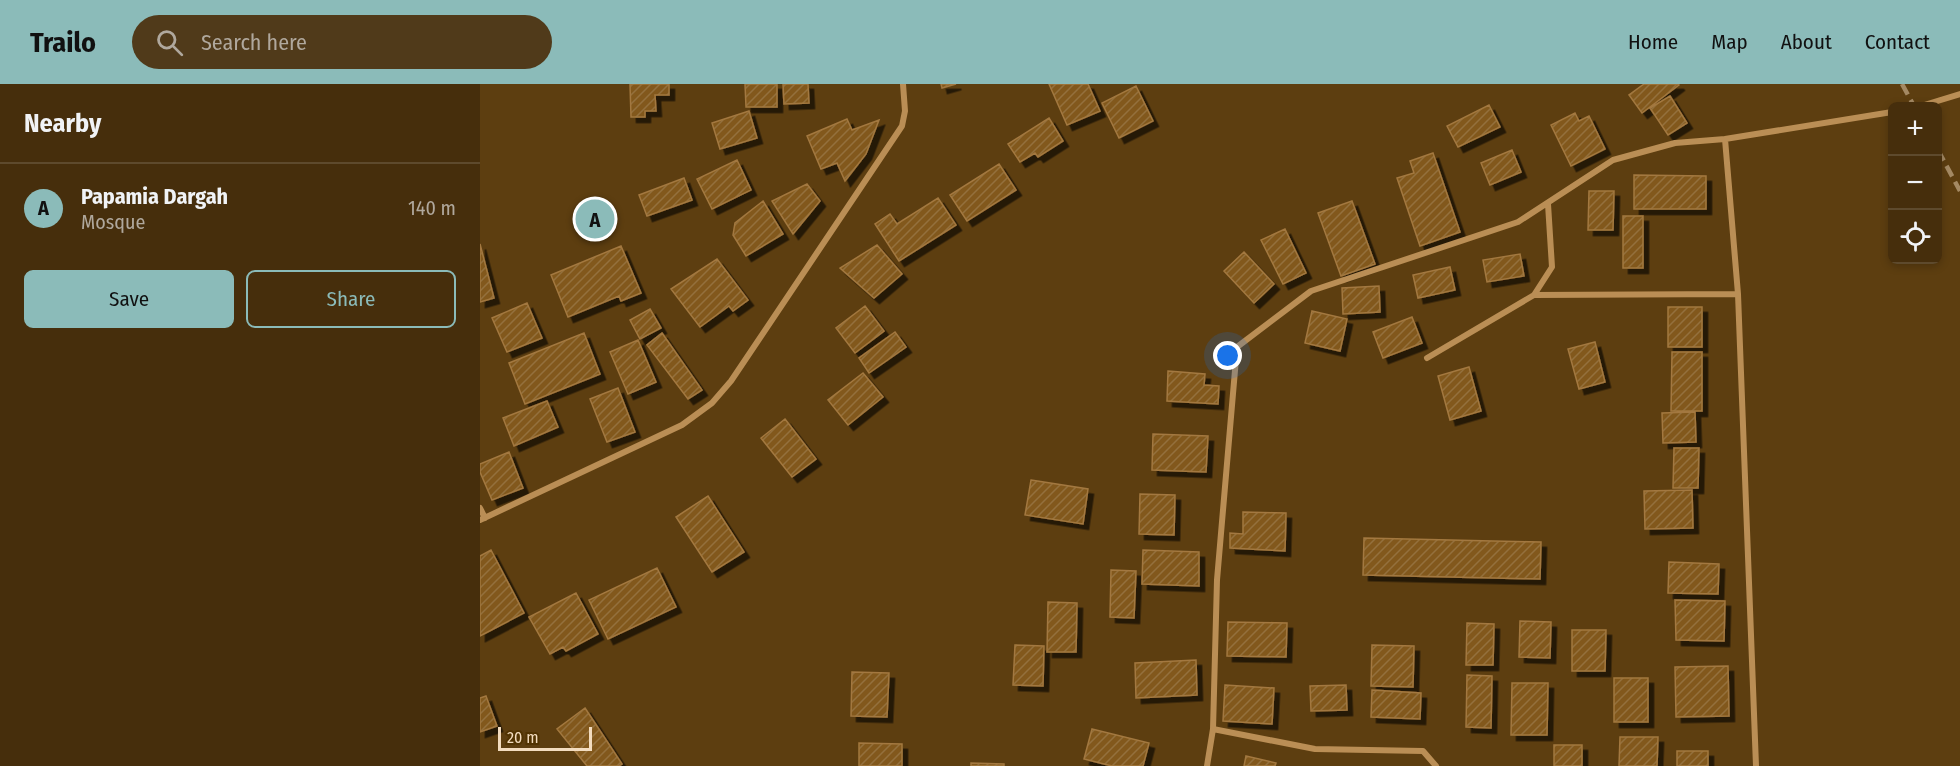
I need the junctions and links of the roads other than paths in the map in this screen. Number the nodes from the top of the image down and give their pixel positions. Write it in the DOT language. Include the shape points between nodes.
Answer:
graph roads {
  1 [pos="903,84"];
  2 [pos="1960,94"];
  3 [pos="1934,102"];
  4 [pos="1888,113"];
  5 [pos="1725,139"];
  6 [pos="1548,204"];
  7 [pos="1738,294"];
  8 [pos="1534,295"];
  9 [pos="1427,358"];
  10 [pos="480,508"];
  11 [pos="482,519"];
  12 [pos="1214,729"];
  13 [pos="1207,766"];
  14 [pos="1436,766"];
  15 [pos="1756,766"];
  1 -- 11 [label="street" via="902,126 731,381 712,403 682,425"];
  2 -- 3 [label="street"];
  4 -- 5 [label="street"];
  5 -- 6 [label="street" via="1674,143 1613,160"];
  5 -- 7 [label="street"];
  6 -- 8 [label="street" via="1552,267"];
  6 -- 12 [label="street" via="1518,222 1311,291 1237,347 1217,580"];
  7 -- 8 [label="street"];
  7 -- 15 [label="street"];
  8 -- 9 [label="street"];
  10 -- 11 [label="street"];
  12 -- 13 [label="street"];
  12 -- 14 [label="street" via="1315,750 1423,750"];
}
